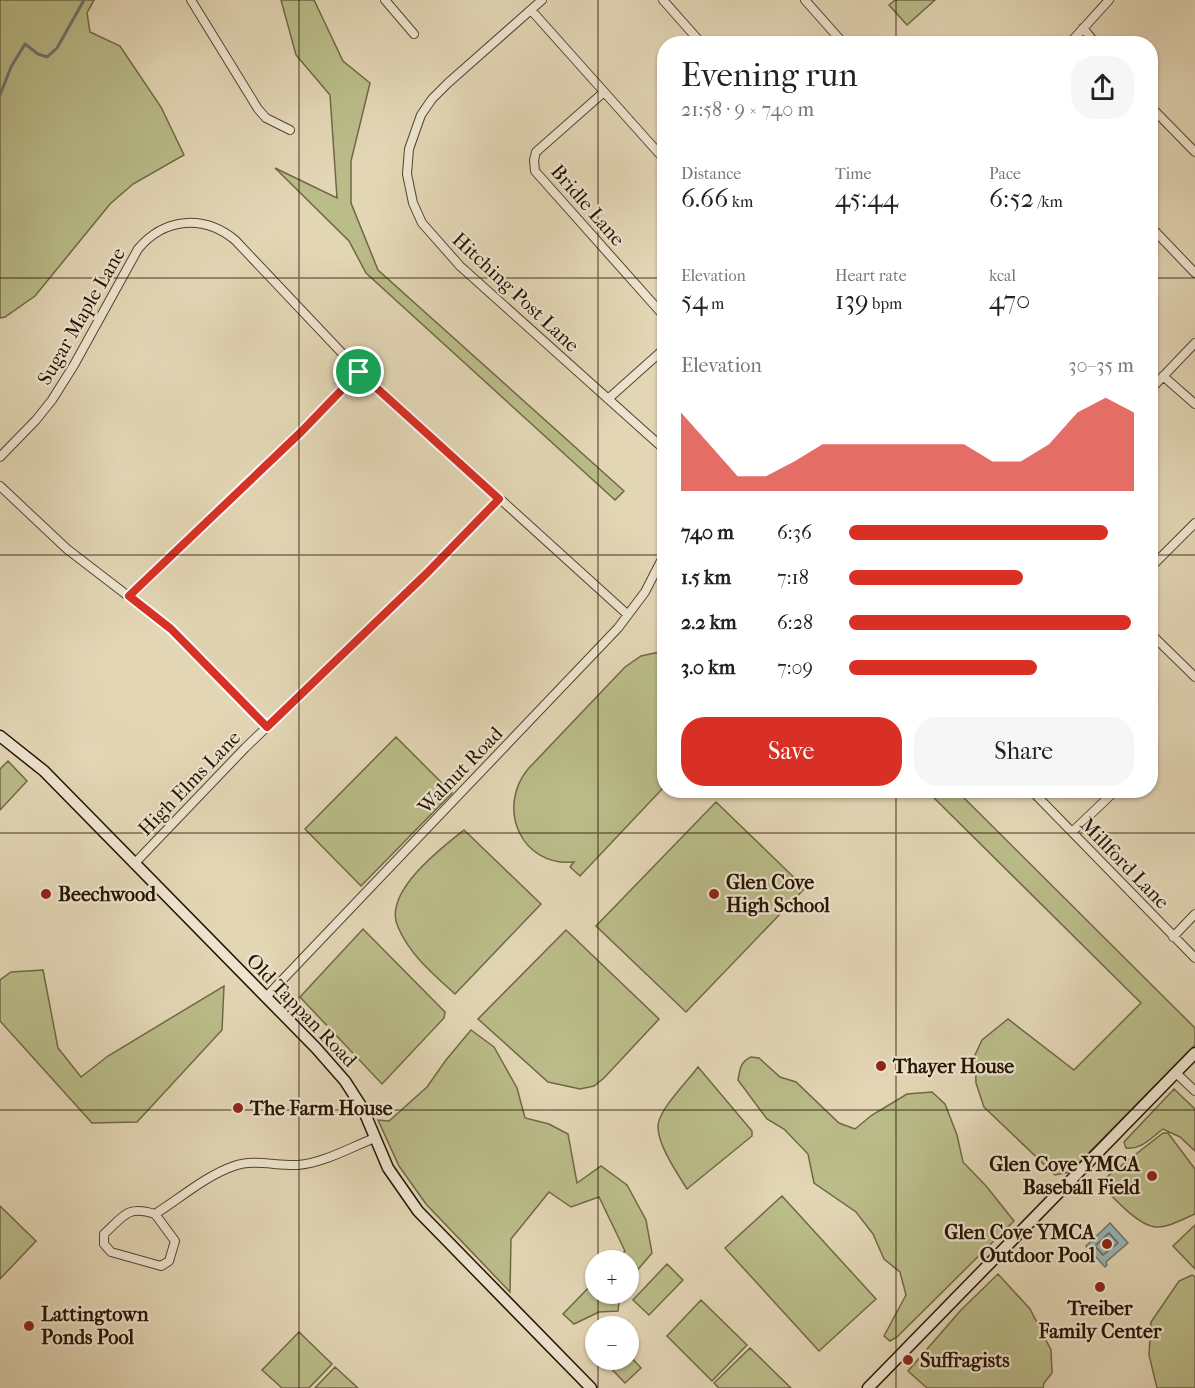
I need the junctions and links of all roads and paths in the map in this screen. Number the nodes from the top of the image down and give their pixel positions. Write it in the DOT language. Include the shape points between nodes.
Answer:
graph roads {
  1 [pos="191,0"];
  2 [pos="385,0"];
  3 [pos="542,0"];
  4 [pos="663,0"];
  5 [pos="805,0"];
  6 [pos="1109,0"];
  7 [pos="531,10"];
  8 [pos="1083,28"];
  9 [pos="414,34"];
  10 [pos="695,36"];
  11 [pos="837,36"];
  12 [pos="1076,36"];
  13 [pos="1090,36"];
  14 [pos="604,92"];
  15 [pos="1158,114"];
  16 [pos="290,130"];
  17 [pos="657,151"];
  18 [pos="1195,152"];
  19 [pos="1158,234"];
  20 [pos="1195,273"];
  21 [pos="657,308"];
  22 [pos="1195,343"];
  23 [pos="657,355"];
  24 [pos="359,372"];
  25 [pos="1163,376"];
  26 [pos="1158,381"];
  27 [pos="608,399"];
  28 [pos="1195,404"];
  29 [pos="657,443"];
  30 [pos="0,457"];
  31 [pos="0,486"];
  32 [pos="499,499"];
  33 [pos="1195,523"];
  34 [pos="1158,560"];
  35 [pos="657,569"];
  36 [pos="129,596"];
  37 [pos="628,615"];
  38 [pos="1158,641"];
  39 [pos="1195,677"];
  40 [pos="267,727"];
  41 [pos="0,736"];
  42 [pos="1039,798"];
  43 [pos="1108,798"];
  44 [pos="1072,832"];
  45 [pos="134,864"];
  46 [pos="1195,914"];
  47 [pos="1173,937"];
  48 [pos="1195,958"];
  49 [pos="266,997"];
  50 [pos="1195,1053"];
  51 [pos="1176,1072"];
  52 [pos="1195,1091"];
  53 [pos="375,1138"];
  54 [pos="155,1214"];
  55 [pos="591,1388"];
  56 [pos="868,1388"];
  1 -- 16 [label="street" via="258,109 266,118"];
  2 -- 9 [label="street"];
  3 -- 7 [label="street, Hitching Post Lane"];
  4 -- 10 [label="street"];
  5 -- 11 [label="street"];
  6 -- 8 [label="street"];
  7 -- 14 [label="street"];
  7 -- 27 [label="street, Hitching Post Lane" via="448,83 421,115 409,149 410,190 422,223 453,260"];
  8 -- 12 [label="street"];
  8 -- 13 [label="street"];
  14 -- 17 [label="street"];
  14 -- 21 [label="street, Bridle Lane" via="536,152 535,171"];
  15 -- 18 [label="street"];
  19 -- 20 [label="street"];
  22 -- 25 [label="street"];
  23 -- 27 [label="street"];
  24 -- 30 [label="street, Sugar Maple Lane" via="225,232 197,223 171,225 157,231 138,249 52,400"];
  24 -- 32 [label="street, Sugar Maple Lane"];
  24 -- 36 [label="street"];
  25 -- 26 [label="street"];
  25 -- 28 [label="street"];
  27 -- 29 [label="street, Hitching Post Lane"];
  31 -- 36 [label="street" via="67,549"];
  32 -- 37 [label="street, Sugar Maple Lane"];
  32 -- 40 [label="street, High Elms Lane"];
  33 -- 34 [label="street"];
  35 -- 37 [label="street, Walnut Road"];
  36 -- 40 [label="street" via="171,629"];
  37 -- 49 [label="street, Walnut Road"];
  38 -- 39 [label="street"];
  40 -- 45 [label="street, High Elms Lane"];
  41 -- 45 [label="street, Old Tappan Road" via="44,771"];
  42 -- 44 [label="street, Millford Lane"];
  43 -- 44 [label="street"];
  44 -- 47 [label="street, Millford Lane"];
  45 -- 49 [label="street, Old Tappan Road"];
  46 -- 47 [label="street"];
  47 -- 48 [label="street, Millford Lane"];
  49 -- 53 [label="street, Old Tappan Road" via="345,1081"];
  50 -- 51 [label="street"];
  51 -- 52 [label="street"];
  51 -- 56 [label="street"];
  53 -- 54 [label="street" via="297,1165 234,1166"];
  53 -- 55 [label="street, Old Tappan Road" via="394,1179 417,1211"];
  54 -- 54 [label="street" via="139,1209 130,1211 104,1234 104,1244 111,1252 161,1266 169,1261 175,1241"];
}
